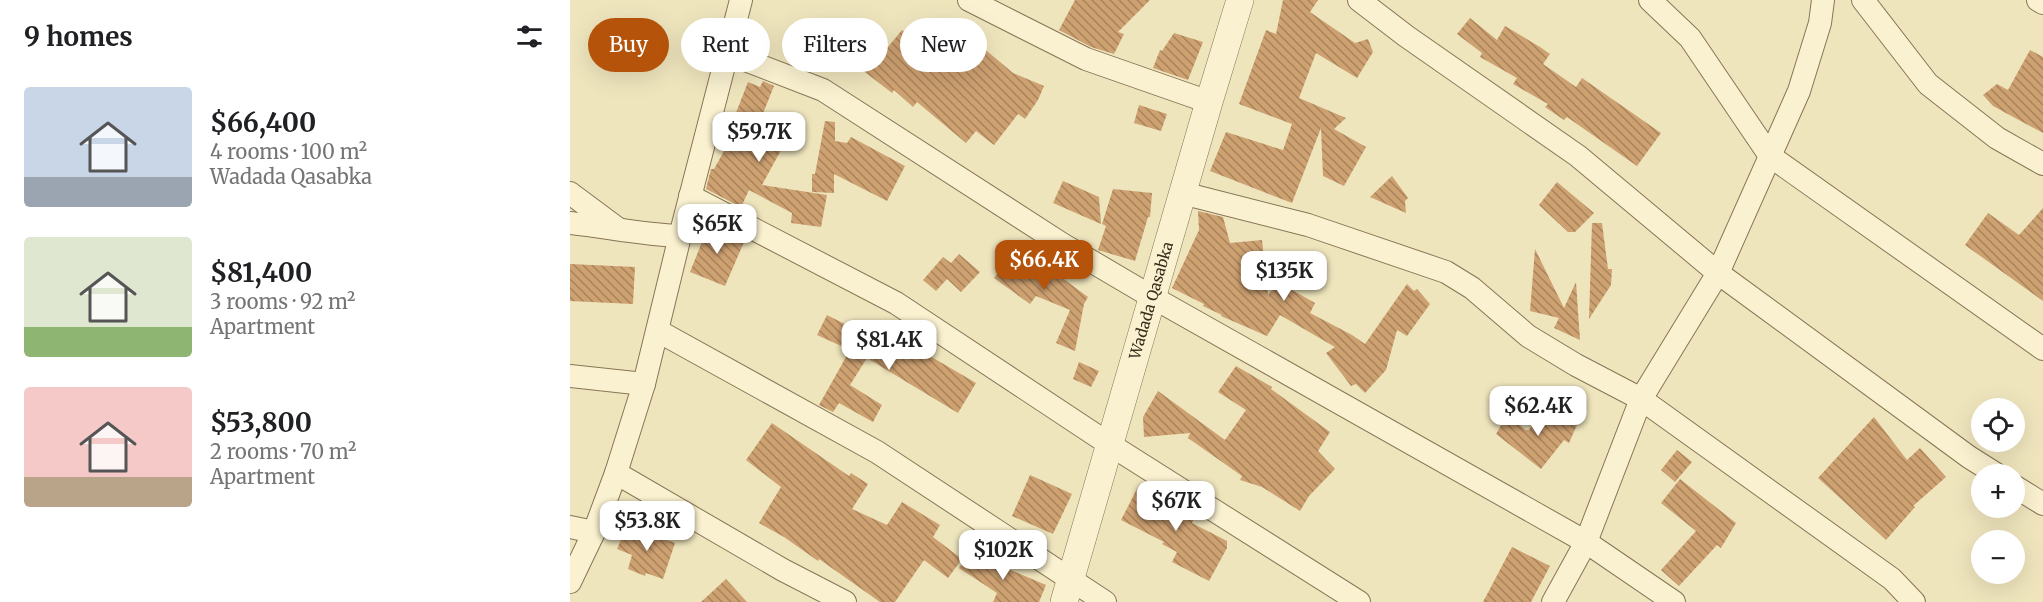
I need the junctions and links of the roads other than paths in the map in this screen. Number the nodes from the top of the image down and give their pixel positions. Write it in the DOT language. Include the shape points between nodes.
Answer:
graph roads {
  1 [pos="741,0"];
  2 [pos="969,0"];
  3 [pos="1240,0"];
  4 [pos="1359,0"];
  5 [pos="1650,0"];
  6 [pos="1823,0"];
  7 [pos="1863,0"];
  8 [pos="2038,0"];
  9 [pos="2043,3"];
  10 [pos="736,18"];
  11 [pos="770,70"];
  12 [pos="722,72"];
  13 [pos="1209,102"];
  14 [pos="1770,156"];
  15 [pos="2043,164"];
  16 [pos="570,193"];
  17 [pos="1182,193"];
  18 [pos="690,196"];
  19 [pos="570,223"];
  20 [pos="618,229"];
  21 [pos="680,236"];
  22 [pos="1719,273"];
  23 [pos="1152,297"];
  24 [pos="658,331"];
  25 [pos="2043,349"];
  26 [pos="570,376"];
  27 [pos="644,384"];
  28 [pos="1641,399"];
  29 [pos="1109,444"];
  30 [pos="1981,464"];
  31 [pos="616,473"];
  32 [pos="2025,493"];
  33 [pos="2043,504"];
  34 [pos="570,528"];
  35 [pos="594,532"];
  36 [pos="1586,542"];
  37 [pos="570,582"];
  38 [pos="1067,591"];
  39 [pos="845,602"];
  40 [pos="1105,602"];
  41 [pos="1359,602"];
  42 [pos="1554,602"];
  43 [pos="1674,602"];
  44 [pos="1914,602"];
  1 -- 10 [label="street"];
  2 -- 13 [label="street" via="1086,59"];
  3 -- 13 [label="street, Wadada Qasabka"];
  4 -- 22 [label="street" via="1578,156"];
  5 -- 14 [label="street" via="1690,38"];
  6 -- 14 [label="street" via="1799,91"];
  7 -- 15 [label="street" via="1928,84 1997,138"];
  8 -- 9 [label="street"];
  11 -- 23 [label="street" via="823,90 1062,244"];
  12 -- 18 [label="street"];
  13 -- 17 [label="street, Wadada Qasabka"];
  14 -- 22 [label="street"];
  14 -- 25 [label="street"];
  16 -- 20 [label="street"];
  17 -- 23 [label="street, Wadada Qasabka"];
  17 -- 28 [label="street" via="1308,225 1446,272 1472,288 1528,336"];
  18 -- 21 [label="street"];
  18 -- 29 [label="street" via="896,303"];
  19 -- 20 [label="street"];
  20 -- 21 [label="street"];
  21 -- 24 [label="street"];
  22 -- 28 [label="street"];
  22 -- 30 [label="street"];
  23 -- 29 [label="street, Wadada Qasabka"];
  23 -- 36 [label="street"];
  24 -- 27 [label="street"];
  24 -- 38 [label="street" via="877,452"];
  26 -- 27 [label="street"];
  27 -- 31 [label="street"];
  28 -- 36 [label="street"];
  28 -- 44 [label="street" via="1892,579"];
  29 -- 38 [label="street, Wadada Qasabka"];
  29 -- 41 [label="street"];
  31 -- 35 [label="street"];
  31 -- 39 [label="street"];
  32 -- 33 [label="street"];
  34 -- 35 [label="street"];
  35 -- 37 [label="street"];
  36 -- 42 [label="street"];
  36 -- 43 [label="street"];
  38 -- 40 [label="street"];
}
